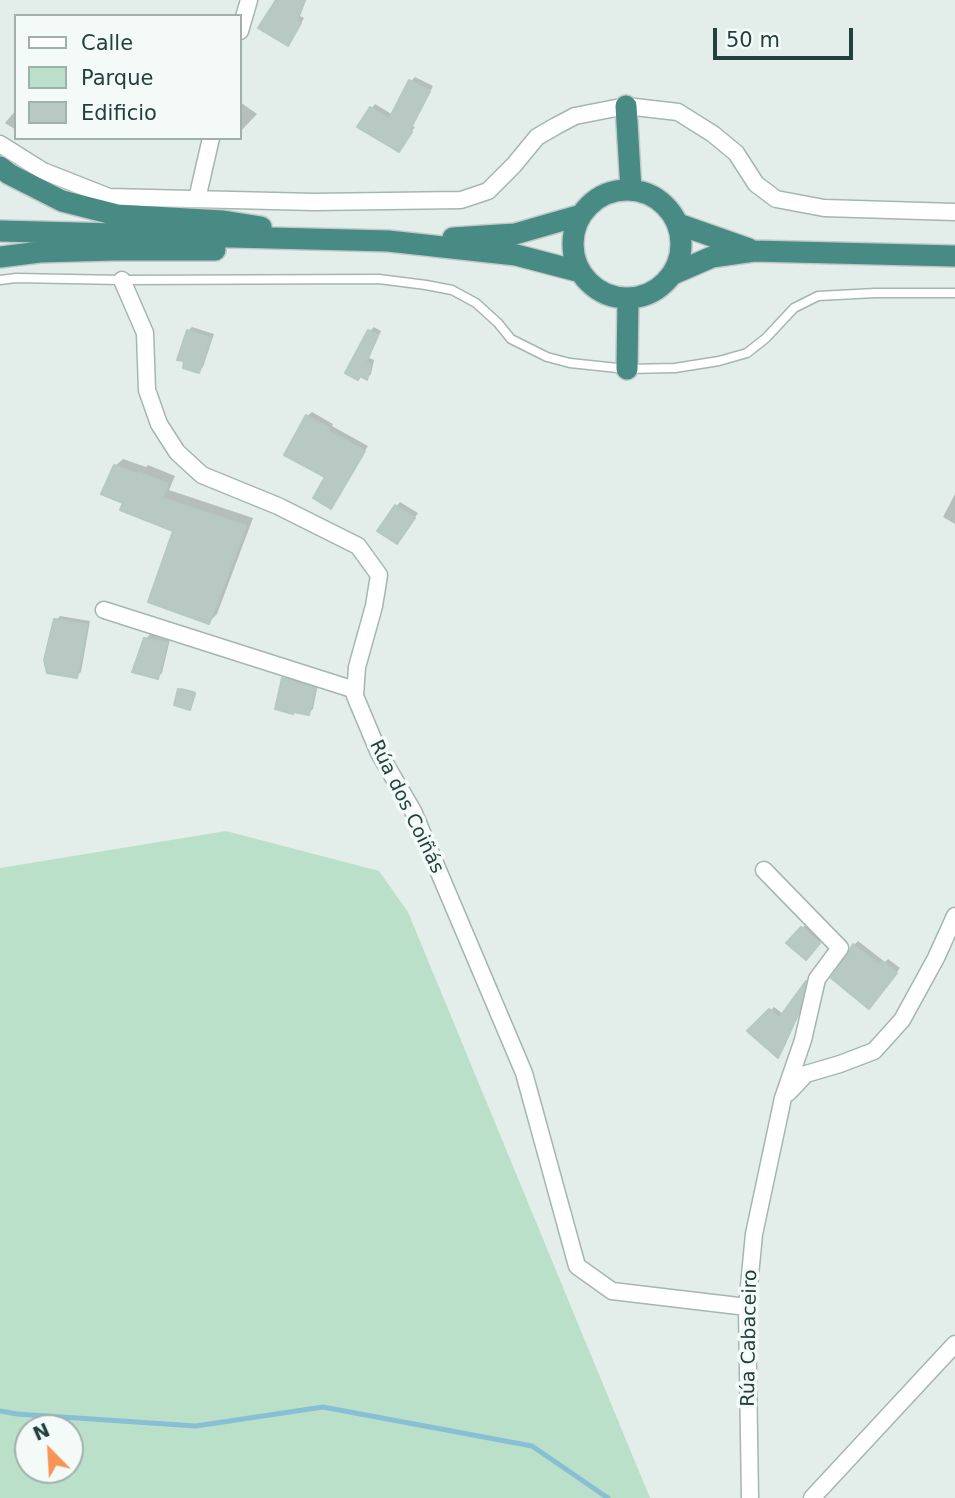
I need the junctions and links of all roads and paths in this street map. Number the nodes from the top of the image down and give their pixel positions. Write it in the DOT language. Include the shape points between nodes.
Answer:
graph roads {
  1 [pos="249,0"];
  2 [pos="242,24"];
  3 [pos="626,106"];
  4 [pos="211,140"];
  5 [pos="0,144"];
  6 [pos="0,167"];
  7 [pos="631,190"];
  8 [pos="197,198"];
  9 [pos="955,212"];
  10 [pos="581,215"];
  11 [pos="678,225"];
  12 [pos="0,231"];
  13 [pos="339,239"];
  14 [pos="388,241"];
  15 [pos="754,251"];
  16 [pos="955,256"];
  17 [pos="0,257"];
  18 [pos="581,272"];
  19 [pos="673,274"];
  20 [pos="0,280"];
  21 [pos="122,280"];
  22 [pos="955,293"];
  23 [pos="628,299"];
  24 [pos="626,369"];
  25 [pos="104,610"];
  26 [pos="355,690"];
  27 [pos="764,870"];
  28 [pos="955,916"];
  29 [pos="783,1098"];
  30 [pos="747,1307"];
  31 [pos="955,1344"];
  32 [pos="750,1498"];
  33 [pos="812,1498"];
  1 -- 2 [label="street"];
  3 -- 7 [label="highway"];
  3 -- 8 [label="street" via="575,116 556,126 537,137 488,191 461,200"];
  3 -- 9 [label="street" via="678,112 701,126 736,153 756,184 776,199 824,208"];
  4 -- 8 [label="street"];
  5 -- 8 [label="street" via="43,171 109,197"];
  6 -- 13 [label="highway" via="62,201 117,215 223,220"];
  7 -- 10 [label="highway" via="609,193"];
  7 -- 11 [label="highway" via="660,201"];
  10 -- 14 [label="highway" via="515,234"];
  10 -- 18 [label="highway" via="573,245"];
  11 -- 15 [label="highway"];
  11 -- 19 [label="highway" via="681,248"];
  12 -- 13 [label="highway"];
  13 -- 14 [label="highway"];
  13 -- 17 [label="highway" via="222,251 40,252"];
  14 -- 18 [label="highway" via="516,255"];
  15 -- 16 [label="highway"];
  15 -- 19 [label="highway" via="712,257"];
  18 -- 23 [label="highway" via="592,285"];
  19 -- 23 [label="highway" via="649,293"];
  20 -- 21 [label="lane"];
  21 -- 24 [label="lane" via="379,279 426,285 452,290 476,303 511,339 547,357"];
  21 -- 26 [label="street, Rúa dos Coiñás" via="145,333 148,390 159,424 177,452 202,475 358,546 379,575"];
  22 -- 24 [label="lane" via="818,296 794,308 747,353 675,368"];
  23 -- 24 [label="highway"];
  25 -- 26 [label="street"];
  26 -- 30 [label="street, Rúa dos Coiñás" via="379,753 413,811 524,1073 577,1266 612,1292"];
  27 -- 29 [label="street, Rúa Cabaceiro" via="839,948 817,979"];
  28 -- 29 [label="street" via="902,1020 874,1051 806,1074"];
  29 -- 30 [label="street, Rúa Cabaceiro" via="754,1234"];
  30 -- 32 [label="street, Rúa Cabaceiro"];
  31 -- 33 [label="street"];
}
